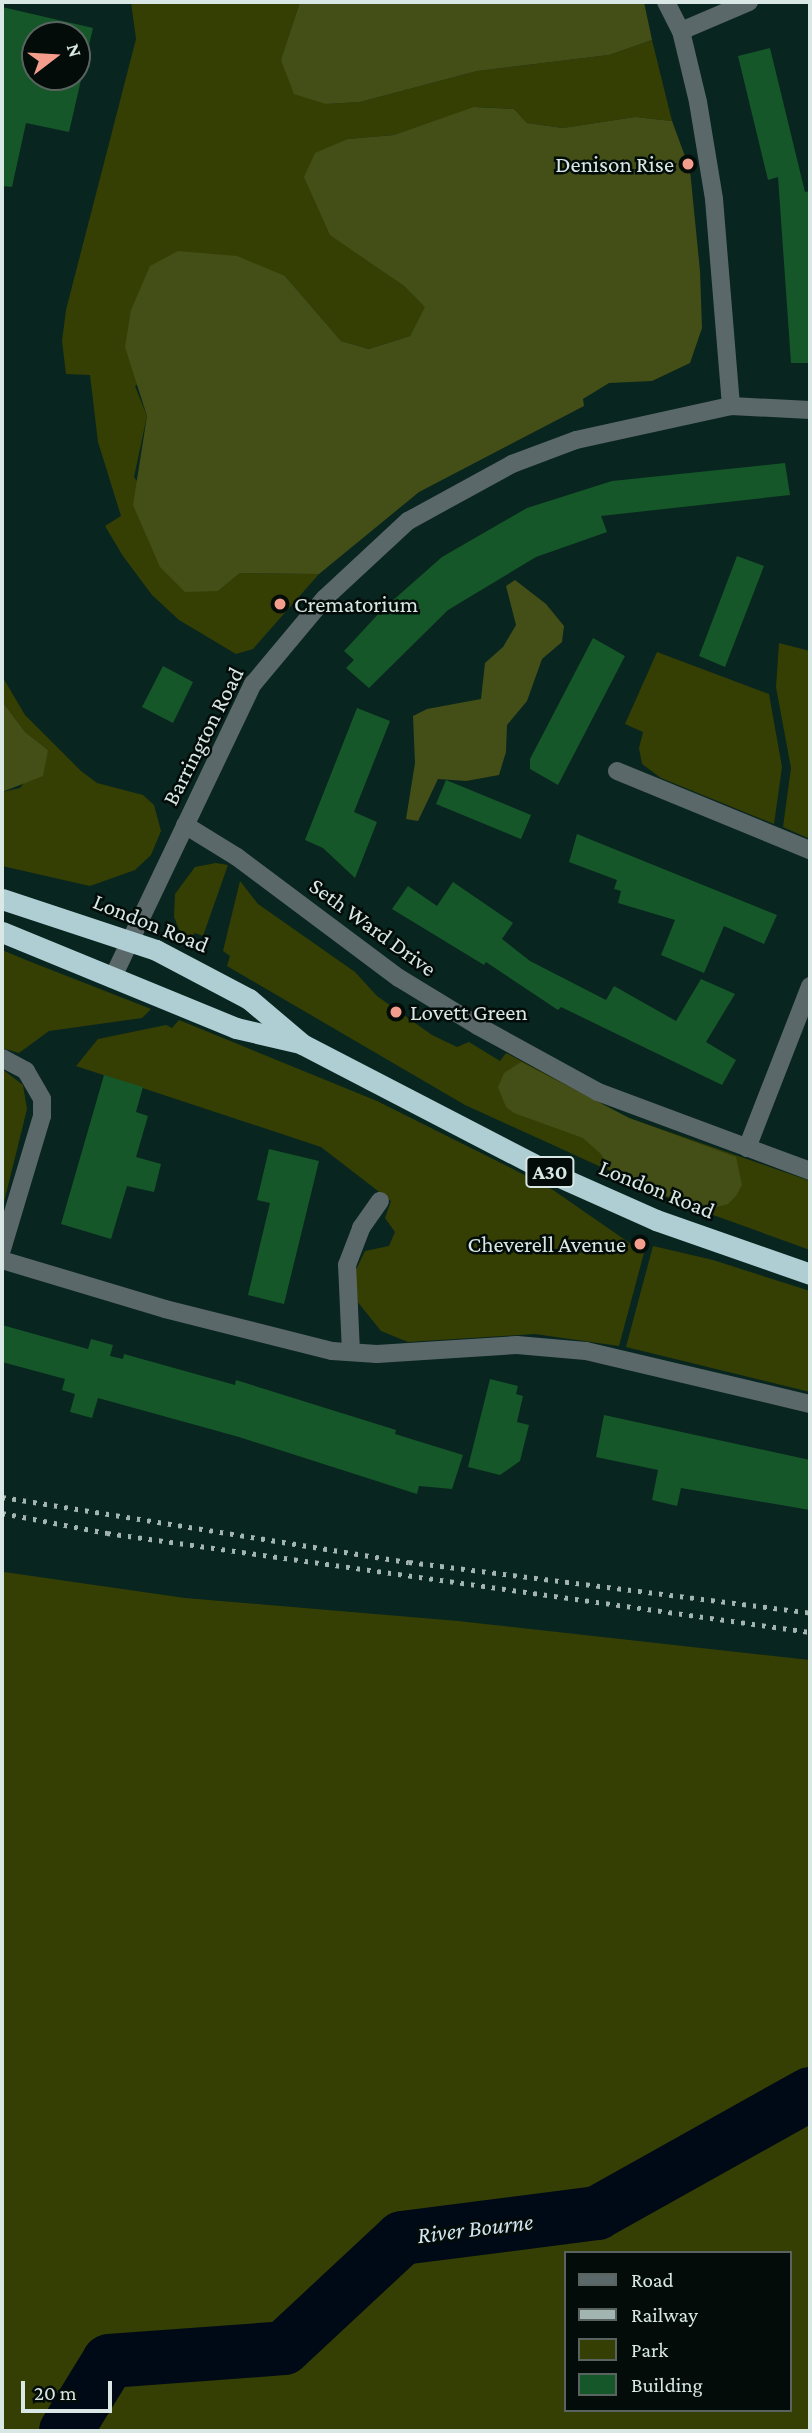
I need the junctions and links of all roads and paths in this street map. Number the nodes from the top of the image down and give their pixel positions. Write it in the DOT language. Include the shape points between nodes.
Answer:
graph roads {
  1 [pos="666,2"];
  2 [pos="749,2"];
  3 [pos="681,31"];
  4 [pos="731,406"];
  5 [pos="810,410"];
  6 [pos="617,771"];
  7 [pos="185,825"];
  8 [pos="810,850"];
  9 [pos="2,899"];
  10 [pos="2,932"];
  11 [pos="130,940"];
  12 [pos="112,979"];
  13 [pos="810,986"];
  14 [pos="302,1044"];
  15 [pos="2,1058"];
  16 [pos="747,1148"];
  17 [pos="810,1171"];
  18 [pos="380,1201"];
  19 [pos="2,1249"];
  20 [pos="2,1260"];
  21 [pos="810,1274"];
  22 [pos="351,1352"];
  23 [pos="810,1404"];
  1 -- 3 [label="street"];
  2 -- 3 [label="street"];
  3 -- 4 [label="street" via="714,199"];
  4 -- 5 [label="street, Barrington Road"];
  4 -- 7 [label="street, Barrington Road" via="546,450 463,488 408,521 325,598 253,684"];
  6 -- 8 [label="street"];
  7 -- 11 [label="street, Barrington Road"];
  7 -- 16 [label="street, Seth Ward Drive" via="399,978 478,1027 598,1092"];
  9 -- 11 [label="highway, London Road / A30"];
  10 -- 12 [label="highway, London Road / A30"];
  11 -- 12 [label="street, Barrington Road"];
  11 -- 14 [label="highway, London Road / A30" via="249,999"];
  12 -- 14 [label="highway, London Road / A30" via="263,1037"];
  13 -- 16 [label="street"];
  14 -- 21 [label="highway, London Road / A30" via="627,1208"];
  15 -- 19 [label="street" via="26,1070 42,1099 42,1116"];
  16 -- 17 [label="street, Seth Ward Drive"];
  18 -- 22 [label="street" via="361,1228 347,1265"];
  20 -- 22 [label="street" via="260,1335"];
  22 -- 23 [label="street" via="517,1345 586,1350"];
}
